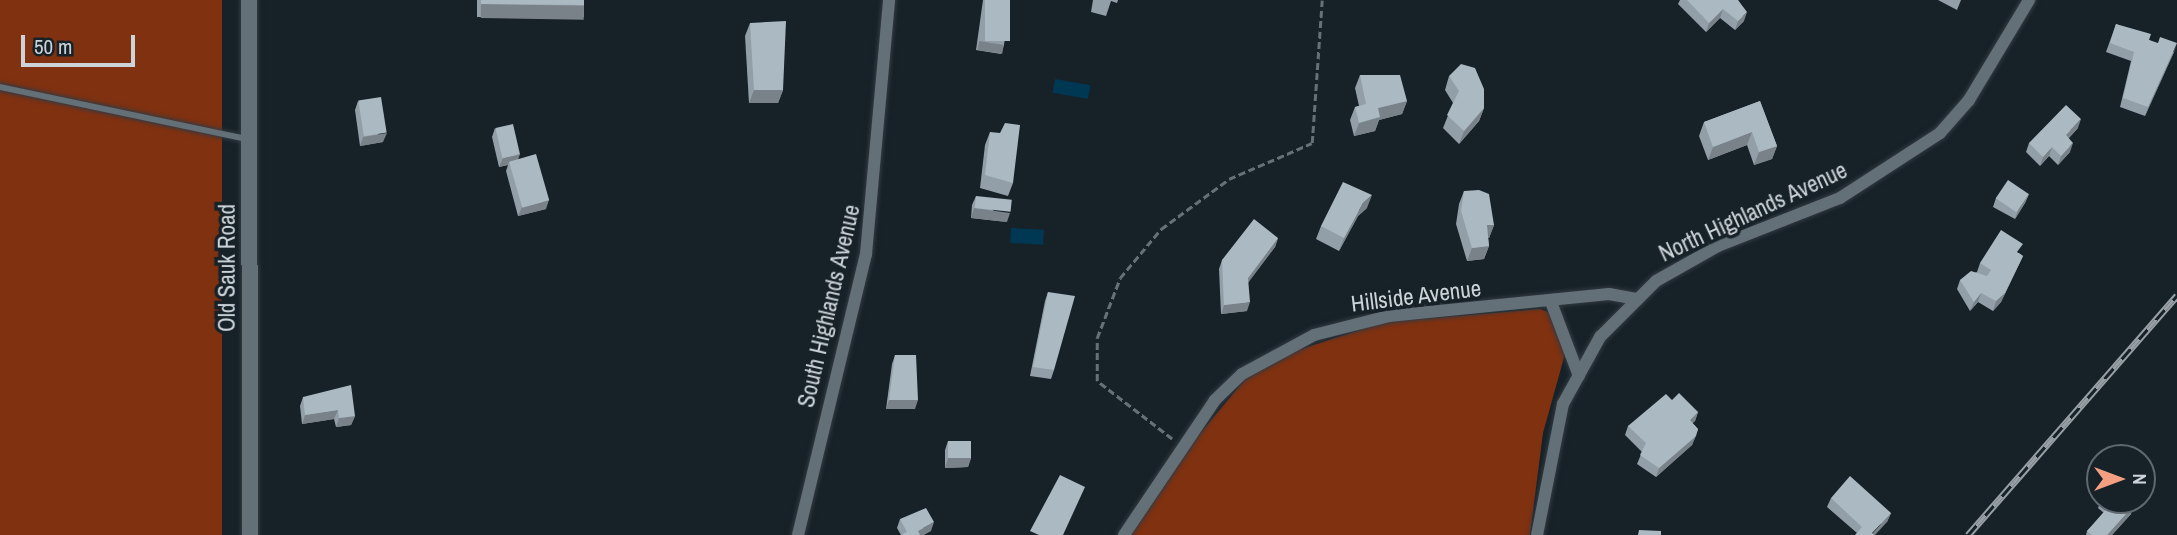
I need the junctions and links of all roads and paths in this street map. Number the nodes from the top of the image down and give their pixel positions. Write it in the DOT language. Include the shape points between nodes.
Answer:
graph roads {
  1 [pos="248,0"];
  2 [pos="889,0"];
  3 [pos="1322,0"];
  4 [pos="2029,0"];
  5 [pos="0,87"];
  6 [pos="249,139"];
  7 [pos="1638,299"];
  8 [pos="1551,302"];
  9 [pos="1579,376"];
  10 [pos="1182,445"];
  11 [pos="250,535"];
  12 [pos="798,535"];
  13 [pos="1124,535"];
  14 [pos="1537,535"];
  1 -- 6 [label="street, Old Sauk Road"];
  2 -- 12 [label="street, South Highlands Avenue" via="869,241"];
  3 -- 10 [label="path" via="1311,143 1229,179 1161,229 1120,278 1097,338 1097,382"];
  4 -- 7 [label="street, North Highlands Avenue" via="1969,100 1940,133 1840,198 1718,246 1656,281"];
  5 -- 6 [label="lane"];
  6 -- 11 [label="street, Old Sauk Road"];
  7 -- 8 [label="street, Hillside Avenue" via="1609,295"];
  7 -- 9 [label="street, North Highlands Avenue" via="1600,337"];
  8 -- 9 [label="street"];
  8 -- 10 [label="street, Hillside Avenue" via="1389,316 1314,335 1242,374"];
  9 -- 14 [label="street, North Highlands Avenue" via="1552,439"];
  10 -- 13 [label="street, Hillside Avenue"];
}
